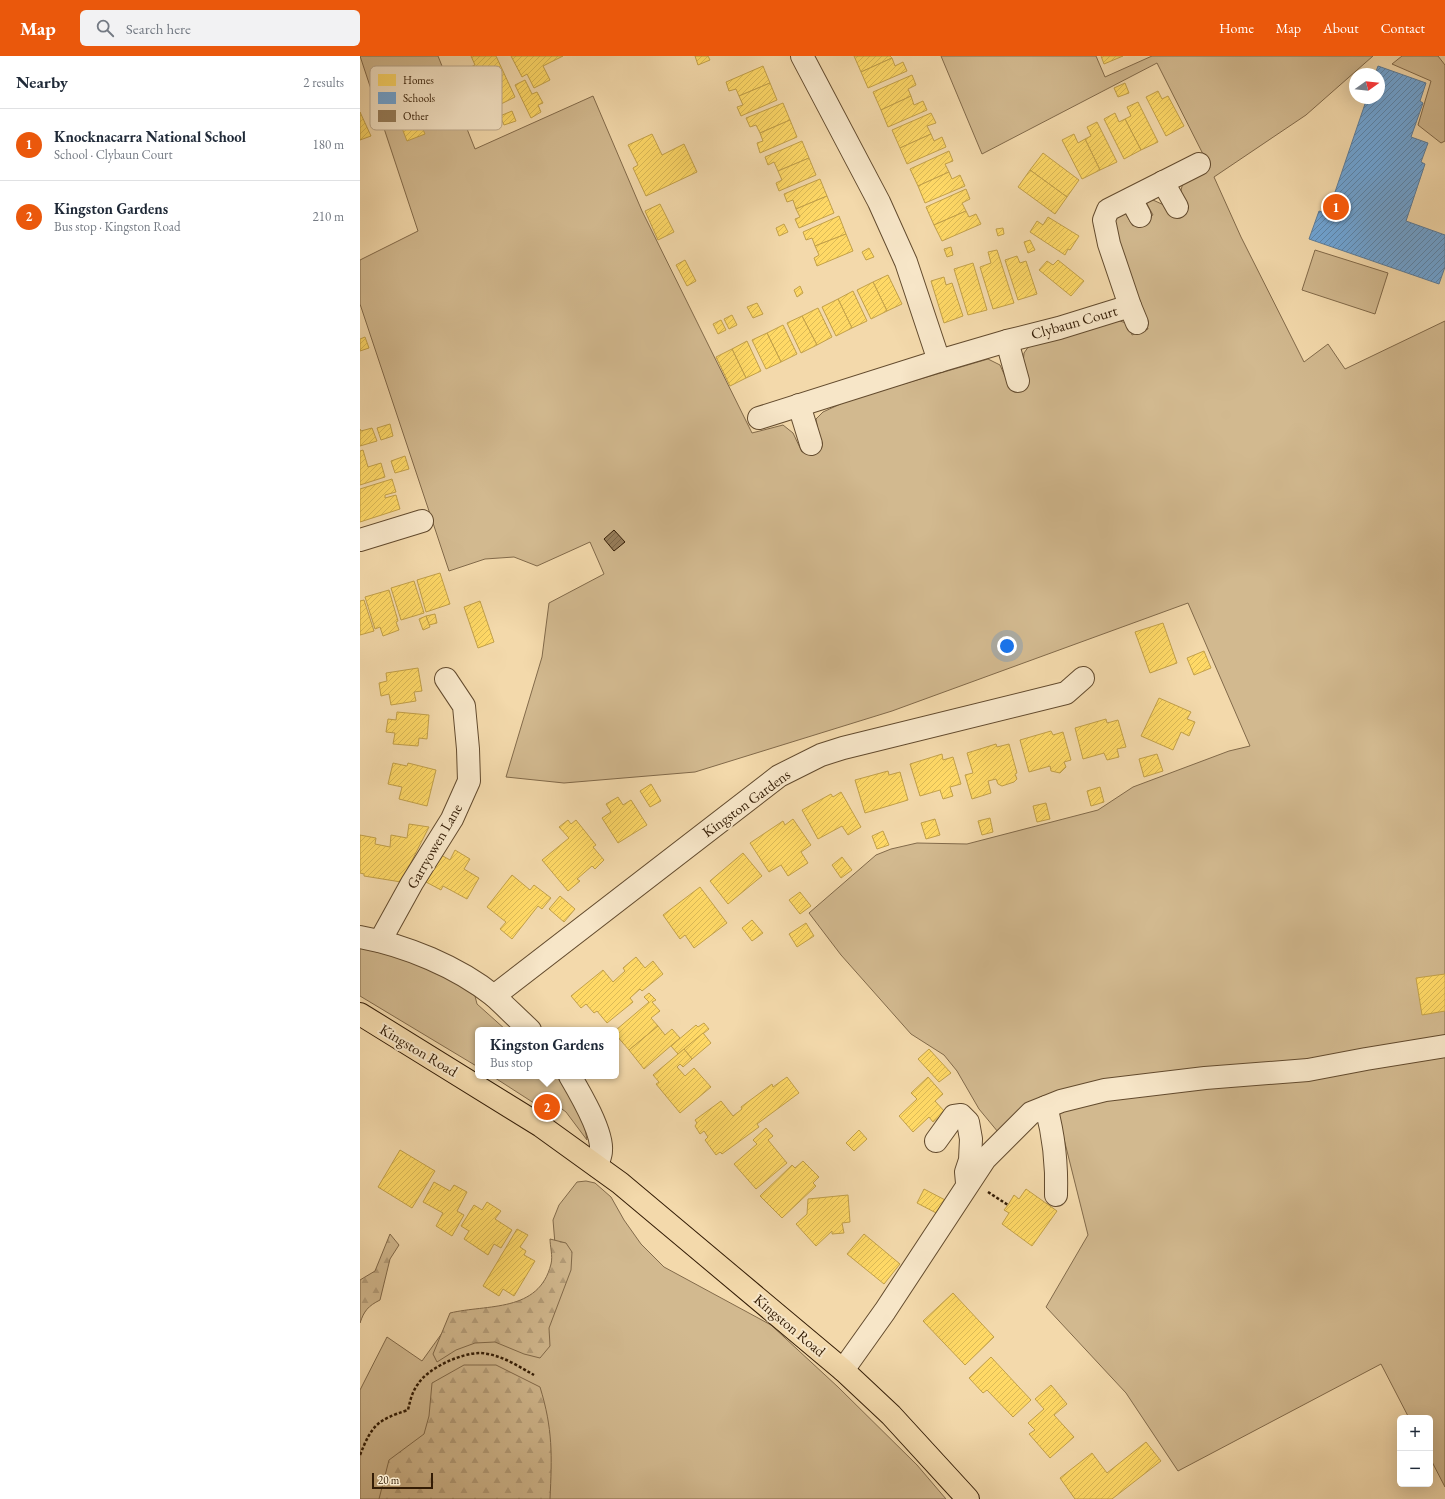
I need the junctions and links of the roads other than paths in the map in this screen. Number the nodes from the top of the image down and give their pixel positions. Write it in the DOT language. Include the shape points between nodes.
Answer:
graph roads {
  1 [pos="802,56"];
  2 [pos="1199,164"];
  3 [pos="1163,182"];
  4 [pos="1177,207"];
  5 [pos="1007,341"];
  6 [pos="939,361"];
  7 [pos="1018,381"];
  8 [pos="799,405"];
  9 [pos="759,418"];
  10 [pos="811,444"];
  11 [pos="422,521"];
  12 [pos="360,540"];
  13 [pos="1083,678"];
  14 [pos="446,679"];
  15 [pos="370,939"];
  16 [pos="494,996"];
  17 [pos="360,1014"];
  18 [pos="527,1027"];
  19 [pos="1445,1046"];
  20 [pos="572,1079"];
  21 [pos="1046,1106"];
  22 [pos="936,1141"];
  23 [pos="597,1166"];
  24 [pos="968,1186"];
  25 [pos="1056,1195"];
  26 [pos="844,1370"];
  27 [pos="968,1499"];
  1 -- 6 [label="street" via="879,202 903,255"];
  2 -- 3 [label="street, Clybaun Court"];
  3 -- 4 [label="street"];
  3 -- 5 [label="street, Clybaun Court" via="1136,208 1108,210 1104,220 1109,244 1133,314"];
  5 -- 6 [label="street, Clybaun Court"];
  5 -- 7 [label="street"];
  6 -- 8 [label="street, Clybaun Court"];
  8 -- 9 [label="street, Clybaun Court"];
  8 -- 10 [label="street"];
  11 -- 12 [label="street"];
  13 -- 16 [label="street, Kingston Gardens" via="1066,693 843,748 821,755 780,776"];
  14 -- 15 [label="street, Garryowen Lane" via="464,706 469,781 452,819 412,883"];
  15 -- 16 [label="street" via="412,951 438,962"];
  16 -- 18 [label="street"];
  17 -- 23 [label="main road, Kingston Road" via="481,1087"];
  19 -- 21 [label="street" via="1308,1070 1205,1078 1105,1090"];
  20 -- 23 [label="street" via="599,1138 601,1151"];
  21 -- 24 [label="street" via="1031,1113 985,1159"];
  21 -- 25 [label="street" via="1054,1144"];
  22 -- 24 [label="street" via="954,1116 961,1115 968,1122 971,1139 970,1160 965,1180"];
  23 -- 26 [label="main road, Kingston Road"];
  24 -- 26 [label="street"];
  26 -- 27 [label="main road, Kingston Road" via="891,1415"];
}
